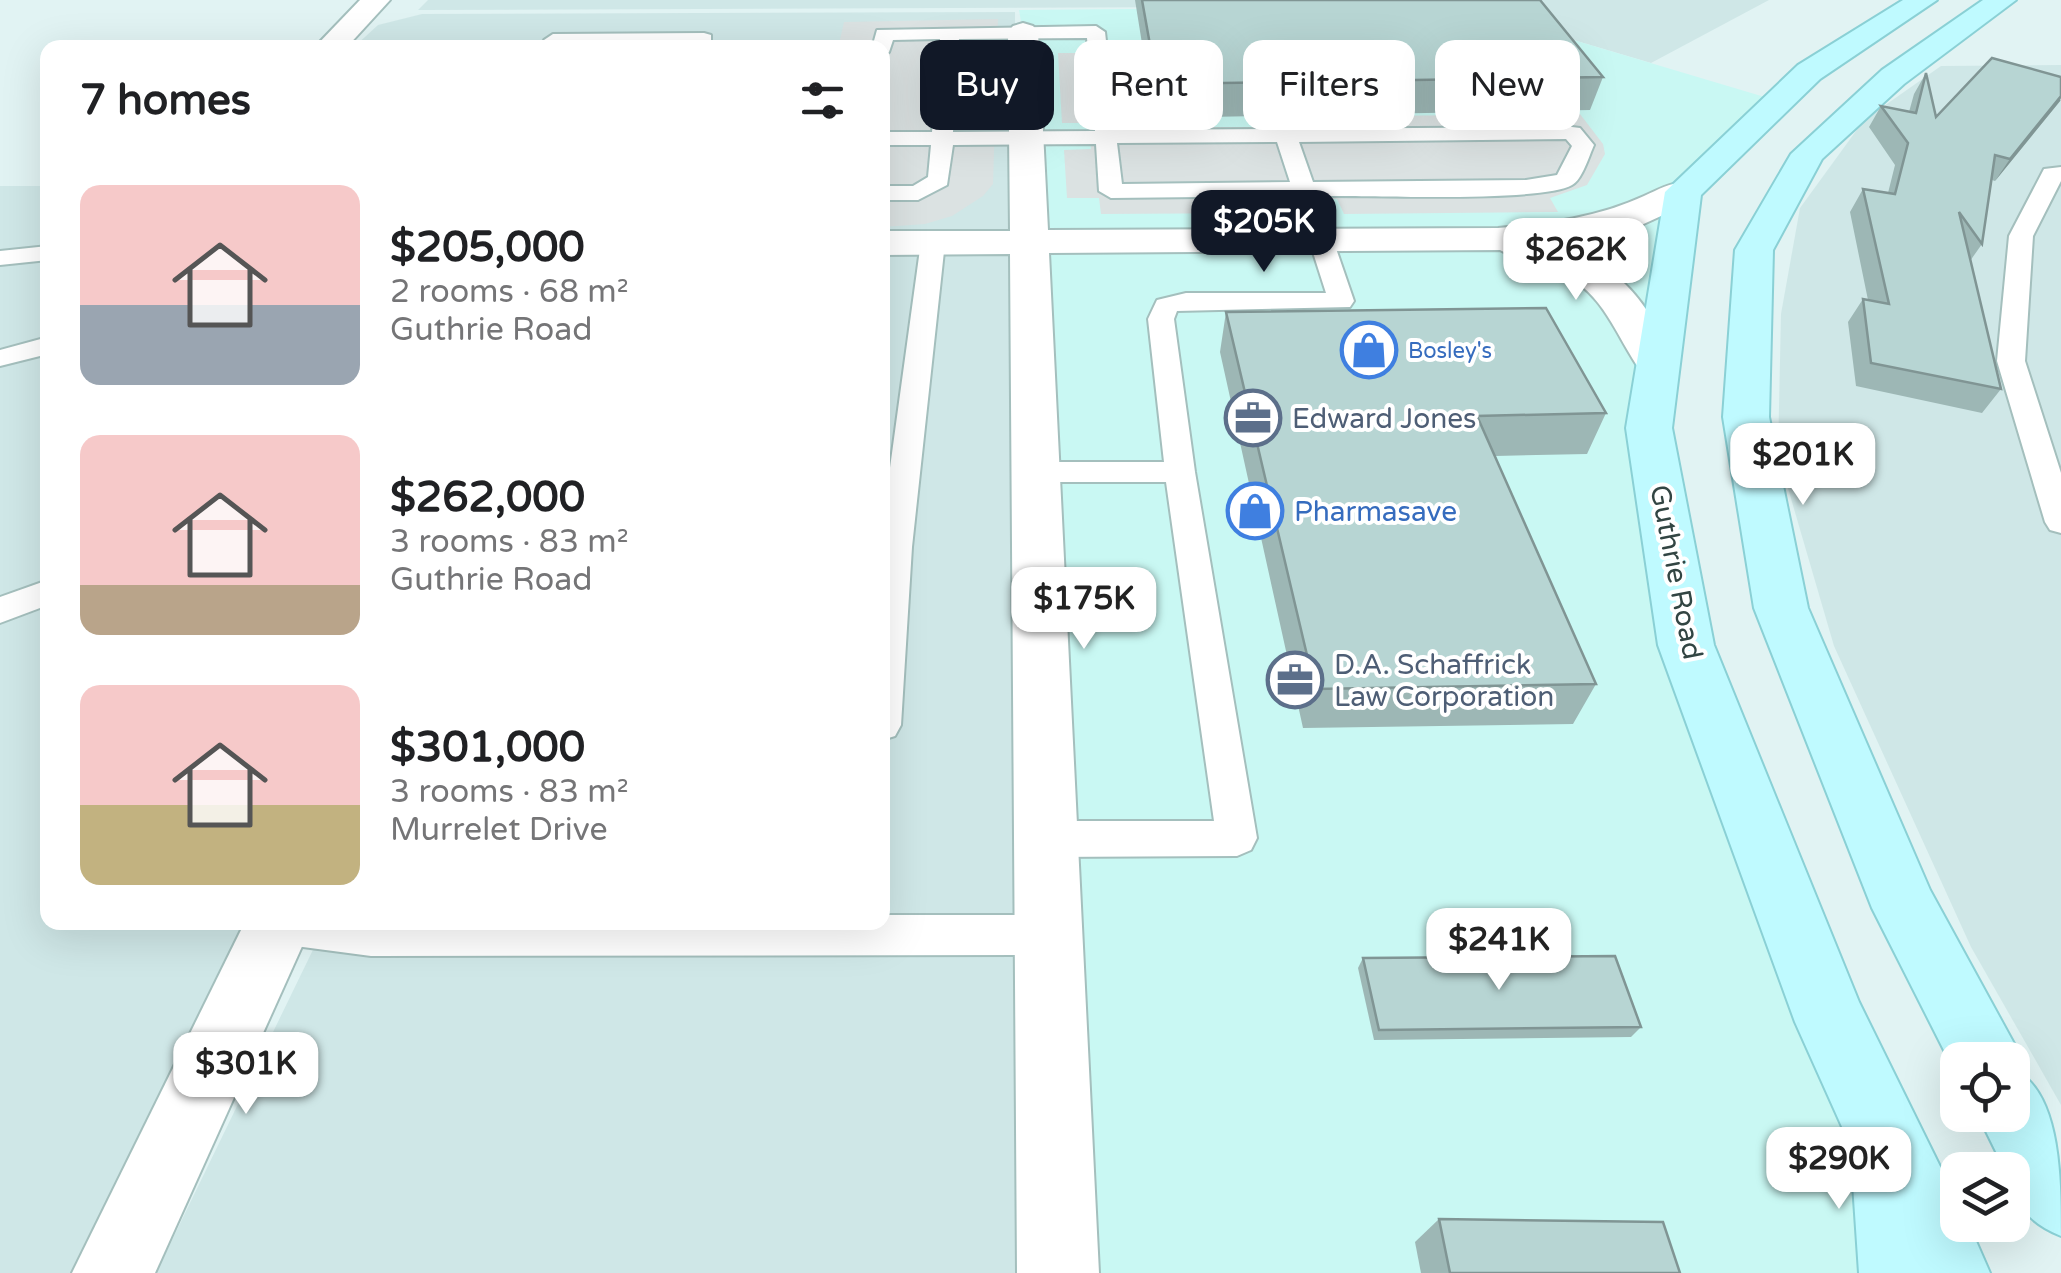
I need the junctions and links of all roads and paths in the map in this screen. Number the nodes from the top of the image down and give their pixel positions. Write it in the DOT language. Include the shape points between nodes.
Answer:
graph roads {
  1 [pos="376,0"];
  2 [pos="1923,0"];
  3 [pos="2002,0"];
  4 [pos="1023,32"];
  5 [pos="950,33"];
  6 [pos="704,39"];
  7 [pos="337,40"];
  8 [pos="684,40"];
  9 [pos="883,40"];
  10 [pos="1286,134"];
  11 [pos="1104,136"];
  12 [pos="1026,137"];
  13 [pos="890,138"];
  14 [pos="942,138"];
  15 [pos="2061,174"];
  16 [pos="1303,189"];
  17 [pos="1683,192"];
  18 [pos="890,194"];
  19 [pos="1498,239"];
  20 [pos="1320,240"];
  21 [pos="1029,241"];
  22 [pos="890,242"];
  23 [pos="933,242"];
  24 [pos="40,254"];
  25 [pos="0,258"];
  26 [pos="40,347"];
  27 [pos="0,358"];
  28 [pos="1656,364"];
  29 [pos="1036,472"];
  30 [pos="1180,472"];
  31 [pos="2060,520"];
  32 [pos="890,540"];
  33 [pos="40,595"];
  34 [pos="0,610"];
  35 [pos="1046,838"];
  36 [pos="277,930"];
  37 [pos="326,930"];
  38 [pos="1048,936"];
  39 [pos="1977,1042"];
  40 [pos="2026,1132"];
  41 [pos="1888,1141"];
  42 [pos="2061,1197"];
  43 [pos="113,1273"];
  44 [pos="1058,1273"];
  45 [pos="1900,1273"];
  46 [pos="1949,1273"];
  1 -- 7 [label="street"];
  2 -- 17 [label="main road" via="1809,72"];
  3 -- 39 [label="main road" via="1892,77 1808,154 1754,250 1746,417 1781,608 1904,908"];
  4 -- 5 [label="lane"];
  4 -- 11 [label="lane" via="1096,32"];
  4 -- 12 [label="street"];
  5 -- 9 [label="lane" via="884,34"];
  5 -- 14 [label="lane"];
  6 -- 8 [label="lane"];
  10 -- 11 [label="lane"];
  10 -- 16 [label="lane"];
  10 -- 16 [label="lane" via="1572,133 1583,145 1566,180 1526,187"];
  11 -- 12 [label="lane"];
  11 -- 16 [label="lane" via="1111,192"];
  12 -- 14 [label="lane"];
  12 -- 21 [label="street"];
  13 -- 14 [label="lane"];
  14 -- 18 [label="lane" via="939,180 918,193"];
  15 -- 31 [label="lane" via="2052,174 2021,236 2011,361"];
  16 -- 20 [label="lane"];
  17 -- 19 [label="street" via="1624,219"];
  17 -- 28 [label="main road, Guthrie Road"];
  19 -- 20 [label="street"];
  19 -- 28 [label="street" via="1577,262 1598,276 1620,296"];
  20 -- 21 [label="street"];
  20 -- 30 [label="lane" via="1341,301 1166,306 1161,319"];
  21 -- 23 [label="street"];
  21 -- 29 [label="street"];
  22 -- 23 [label="street"];
  23 -- 32 [label="lane"];
  24 -- 25 [label="lane"];
  26 -- 27 [label="lane"];
  28 -- 41 [label="main road, Guthrie Road" via="1650,428 1686,644 1831,1022"];
  29 -- 30 [label="lane"];
  29 -- 35 [label="street"];
  30 -- 35 [label="lane" via="1237,838"];
  33 -- 34 [label="lane"];
  35 -- 38 [label="street"];
  36 -- 43 [label="street"];
  37 -- 38 [label="lane" via="372,936"];
  38 -- 44 [label="street"];
  40 -- 42 [label="main road"];
  41 -- 45 [label="main road"];
  41 -- 46 [label="main road, Guthrie Road"];
}
